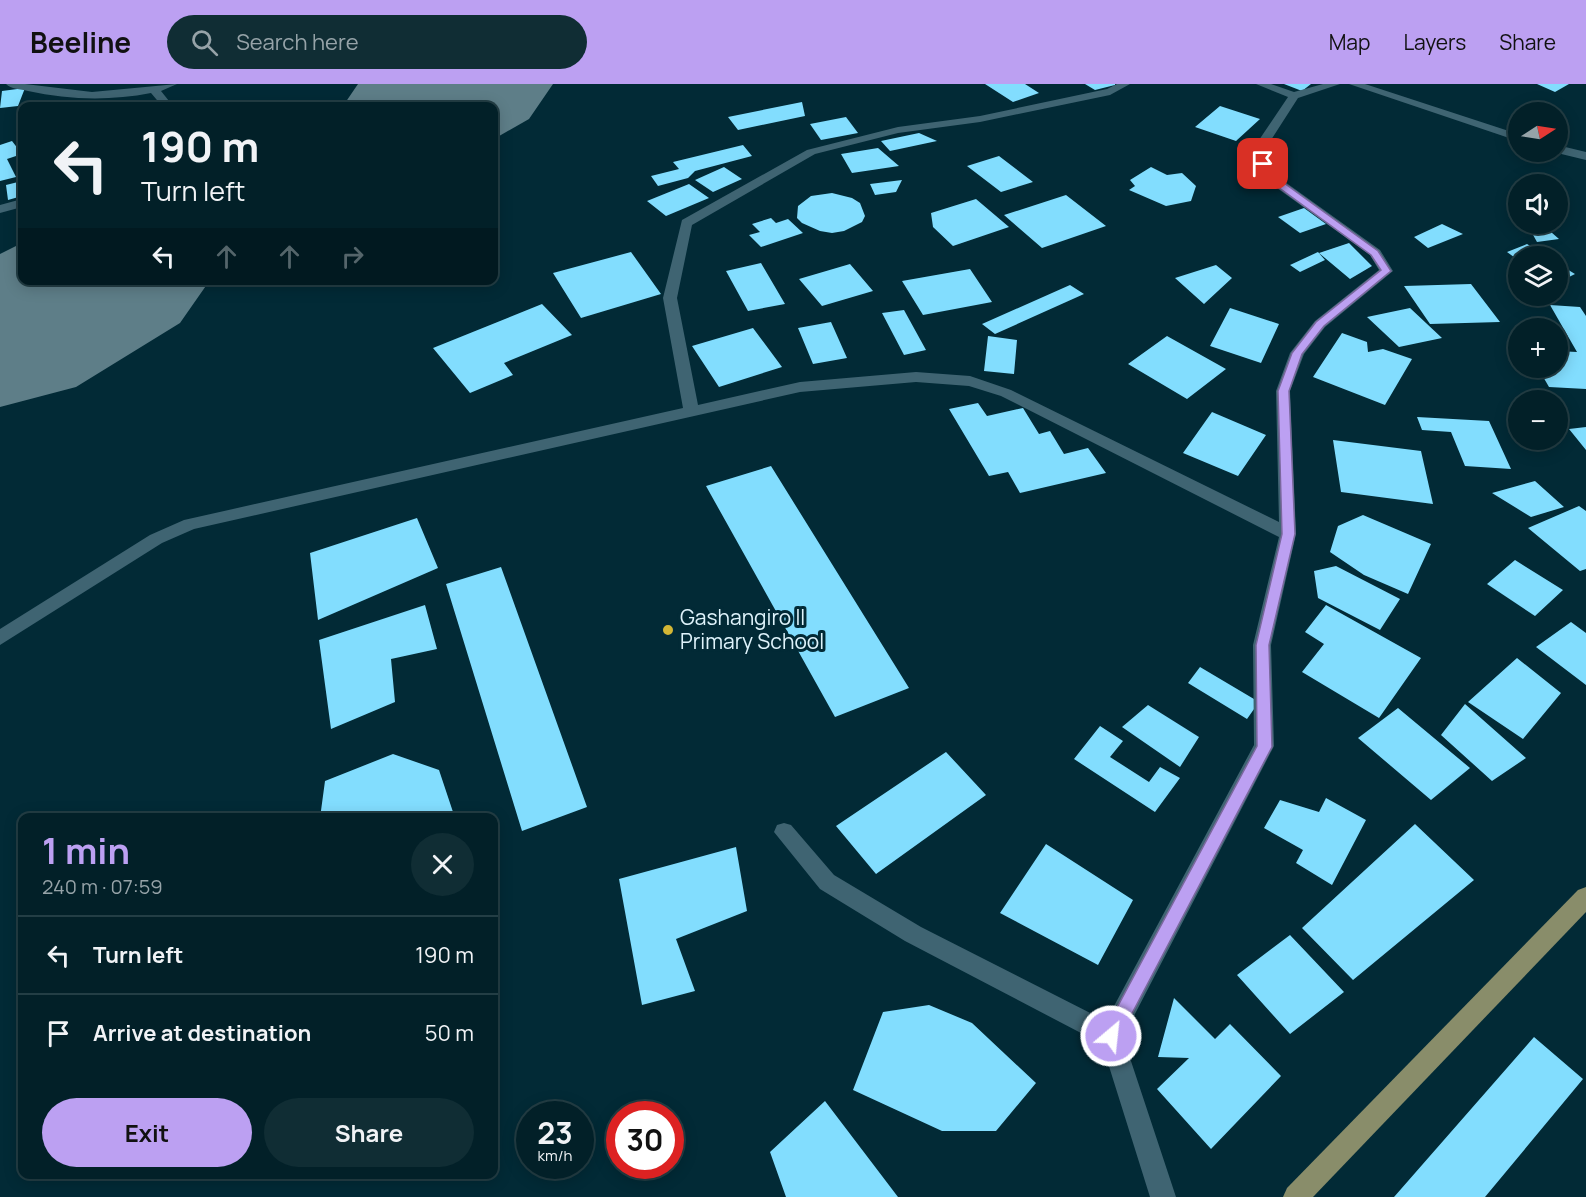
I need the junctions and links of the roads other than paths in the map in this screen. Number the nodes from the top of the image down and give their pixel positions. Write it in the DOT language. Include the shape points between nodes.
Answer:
graph roads {
  1 [pos="11,84"];
  2 [pos="172,84"];
  3 [pos="1125,84"];
  4 [pos="1261,84"];
  5 [pos="1335,84"];
  6 [pos="1354,84"];
  7 [pos="154,90"];
  8 [pos="1294,96"];
  9 [pos="164,102"];
  10 [pos="1508,135"];
  11 [pos="1568,151"];
  12 [pos="1586,156"];
  13 [pos="18,204"];
  14 [pos="0,209"];
  15 [pos="691,410"];
  16 [pos="1288,534"];
  17 [pos="0,638"];
  18 [pos="784,831"];
  19 [pos="1586,897"];
  20 [pos="1111,1036"];
  21 [pos="1163,1197"];
  22 [pos="1296,1197"];
  1 -- 7 [label="street" via="86,97"];
  2 -- 7 [label="street"];
  3 -- 15 [label="street" via="1110,92 980,119 898,130 811,152 686,224 670,298"];
  4 -- 8 [label="street"];
  5 -- 8 [label="street"];
  6 -- 10 [label="street"];
  7 -- 9 [label="street"];
  8 -- 16 [label="street" via="1265,140 1263,164 1281,185 1375,254 1386,271 1320,324 1297,353 1283,391"];
  11 -- 12 [label="street"];
  13 -- 14 [label="street"];
  15 -- 16 [label="street" via="800,387 916,377 970,381 1006,393"];
  15 -- 17 [label="street" via="190,524 156,539"];
  16 -- 20 [label="street" via="1262,645 1264,747"];
  18 -- 20 [label="street" via="827,882 913,934"];
  19 -- 22 [label="main road"];
  20 -- 21 [label="street"];
}
